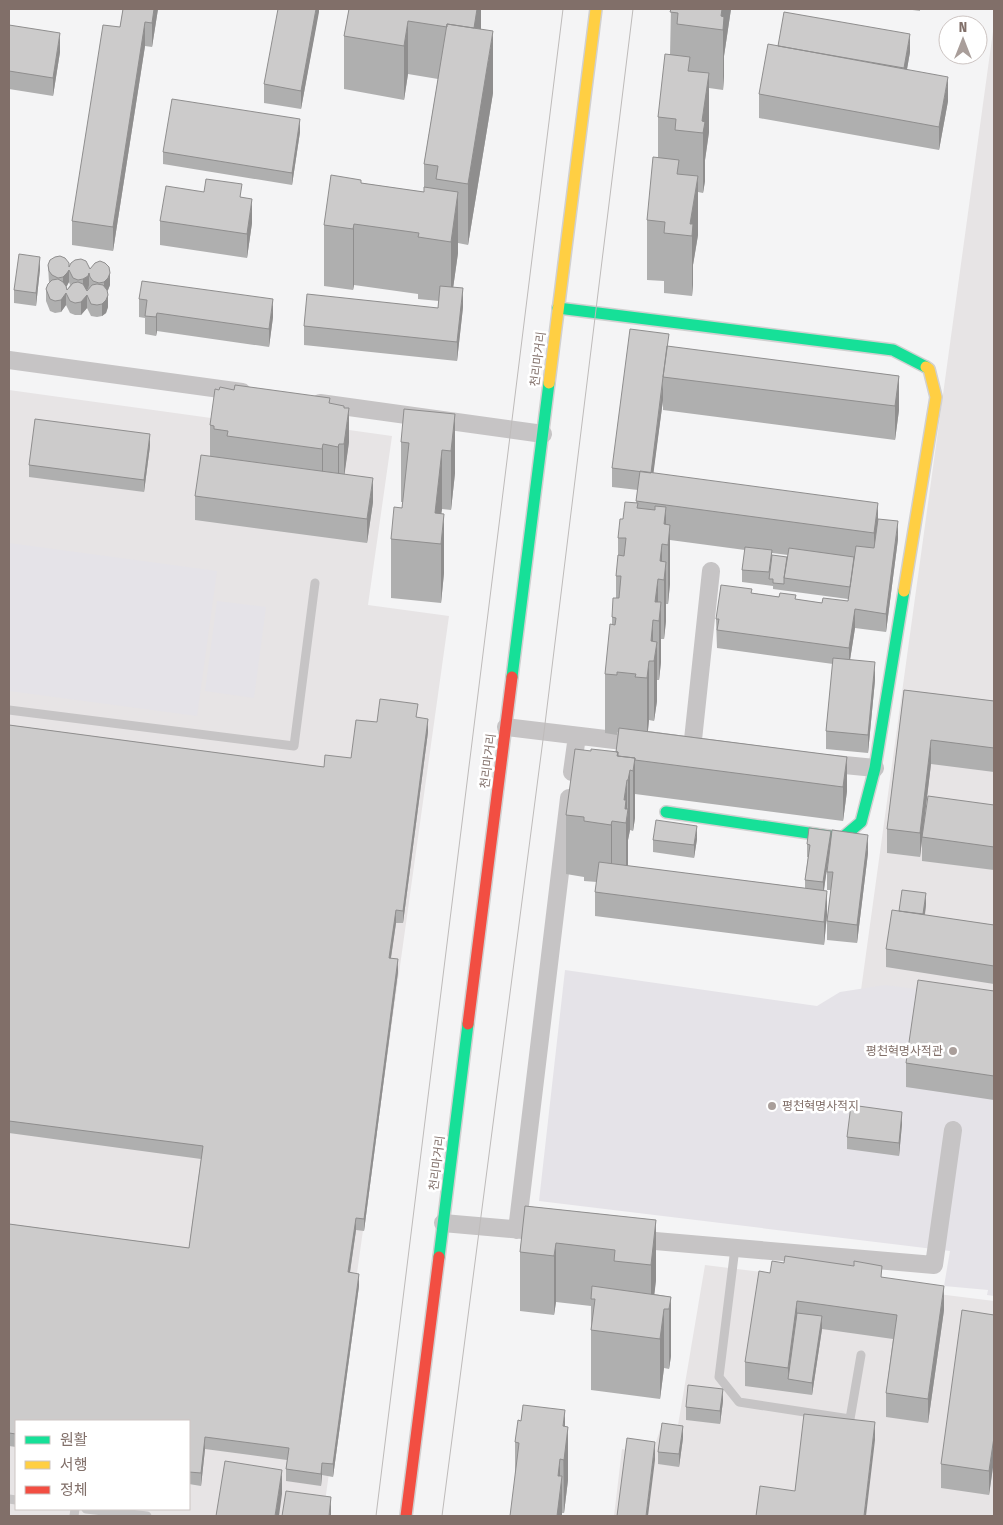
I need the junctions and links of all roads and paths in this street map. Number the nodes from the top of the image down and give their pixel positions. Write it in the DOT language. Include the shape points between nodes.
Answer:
graph roads {
  1 [pos="596,9"];
  2 [pos="558,308"];
  3 [pos="9,360"];
  4 [pos="254,394"];
  5 [pos="304,401"];
  6 [pos="543,434"];
  7 [pos="711,571"];
  8 [pos="315,583"];
  9 [pos="9,710"];
  10 [pos="506,727"];
  11 [pos="577,736"];
  12 [pos="654,745"];
  13 [pos="673,747"];
  14 [pos="692,749"];
  15 [pos="711,751"];
  16 [pos="808,761"];
  17 [pos="875,768"];
  18 [pos="666,812"];
  19 [pos="953,1130"];
  20 [pos="443,1223"];
  21 [pos="517,1230"];
  22 [pos="566,1234"];
  23 [pos="616,1238"];
  24 [pos="735,1248"];
  25 [pos="861,1355"];
  26 [pos="95,1510"];
  27 [pos="147,1516"];
  28 [pos="406,1516"];
  1 -- 2 [label="main road, 천리마거리"];
  2 -- 6 [label="main road, 천리마거리"];
  2 -- 17 [label="main road" via="893,350 929,369 936,397"];
  3 -- 4 [label="street"];
  5 -- 6 [label="street"];
  6 -- 10 [label="main road, 천리마거리"];
  7 -- 14 [label="street"];
  8 -- 9 [label="lane" via="294,746"];
  10 -- 11 [label="street"];
  10 -- 20 [label="main road, 천리마거리"];
  11 -- 12 [label="street"];
  11 -- 21 [label="street"];
  13 -- 14 [label="street"];
  14 -- 15 [label="street"];
  16 -- 17 [label="street"];
  17 -- 18 [label="main road" via="861,822 842,838"];
  19 -- 24 [label="street" via="934,1265"];
  20 -- 21 [label="street"];
  20 -- 28 [label="main road, 천리마거리"];
  21 -- 22 [label="street"];
  23 -- 24 [label="street"];
  24 -- 25 [label="lane" via="719,1377 739,1402 850,1419"];
  26 -- 27 [label="lane"];
}
